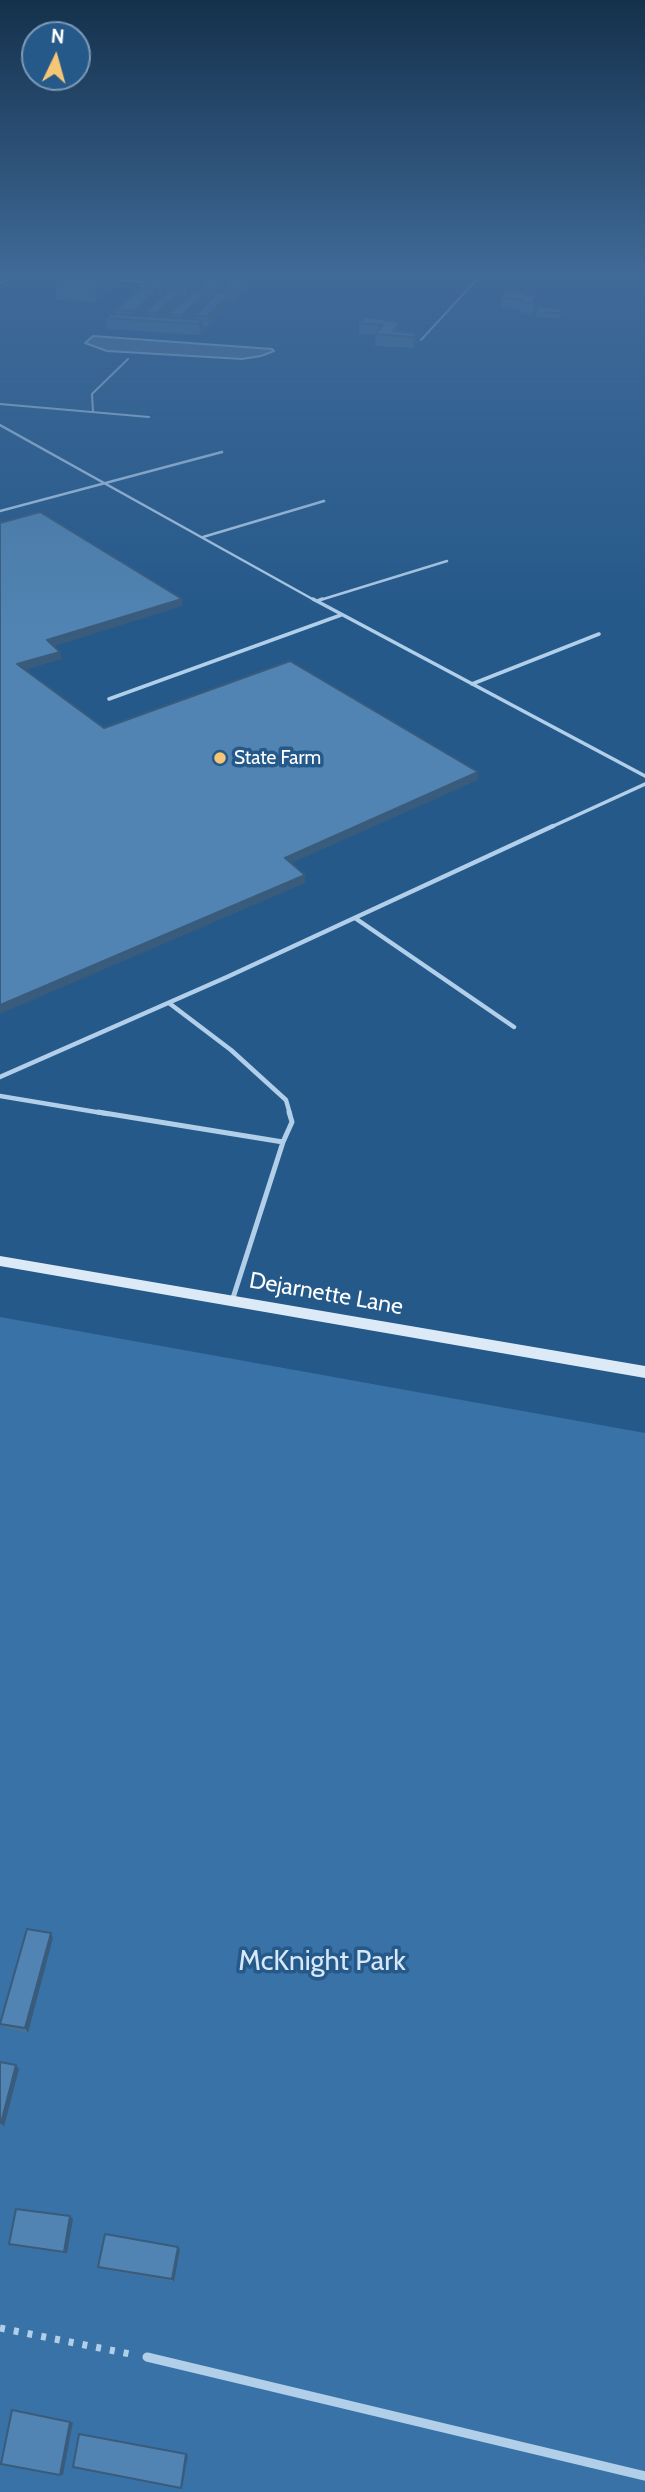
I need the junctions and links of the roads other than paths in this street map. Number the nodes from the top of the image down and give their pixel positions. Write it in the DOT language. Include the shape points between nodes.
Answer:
graph roads {
  1 [pos="93,393"];
  2 [pos="0,404"];
  3 [pos="93,412"];
  4 [pos="149,417"];
  5 [pos="0,425"];
  6 [pos="222,452"];
  7 [pos="107,483"];
  8 [pos="324,501"];
  9 [pos="0,511"];
  10 [pos="203,537"];
  11 [pos="447,561"];
  12 [pos="317,601"];
  13 [pos="341,615"];
  14 [pos="598,634"];
  15 [pos="472,684"];
  16 [pos="109,699"];
  17 [pos="645,776"];
  18 [pos="645,784"];
  19 [pos="355,918"];
  20 [pos="169,1003"];
  21 [pos="514,1027"];
  22 [pos="0,1077"];
  23 [pos="0,1096"];
  24 [pos="283,1142"];
  25 [pos="0,1262"];
  26 [pos="232,1301"];
  27 [pos="645,1372"];
  28 [pos="146,2357"];
  29 [pos="645,2476"];
  1 -- 3 [label="lane"];
  2 -- 3 [label="lane"];
  3 -- 4 [label="lane"];
  5 -- 7 [label="lane"];
  6 -- 7 [label="lane"];
  7 -- 9 [label="lane"];
  7 -- 10 [label="lane"];
  8 -- 10 [label="lane"];
  10 -- 12 [label="lane"];
  11 -- 12 [label="lane"];
  12 -- 13 [label="lane"];
  13 -- 15 [label="lane"];
  13 -- 16 [label="lane"];
  14 -- 15 [label="lane"];
  15 -- 17 [label="lane"];
  18 -- 19 [label="lane"];
  19 -- 20 [label="lane"];
  19 -- 21 [label="lane"];
  20 -- 22 [label="lane"];
  20 -- 24 [label="lane" via="231,1049 286,1100 292,1122"];
  23 -- 24 [label="lane"];
  24 -- 26 [label="lane"];
  25 -- 26 [label="main road, Dejarnette Lane"];
  26 -- 27 [label="main road, Dejarnette Lane"];
  28 -- 29 [label="lane"];
}
